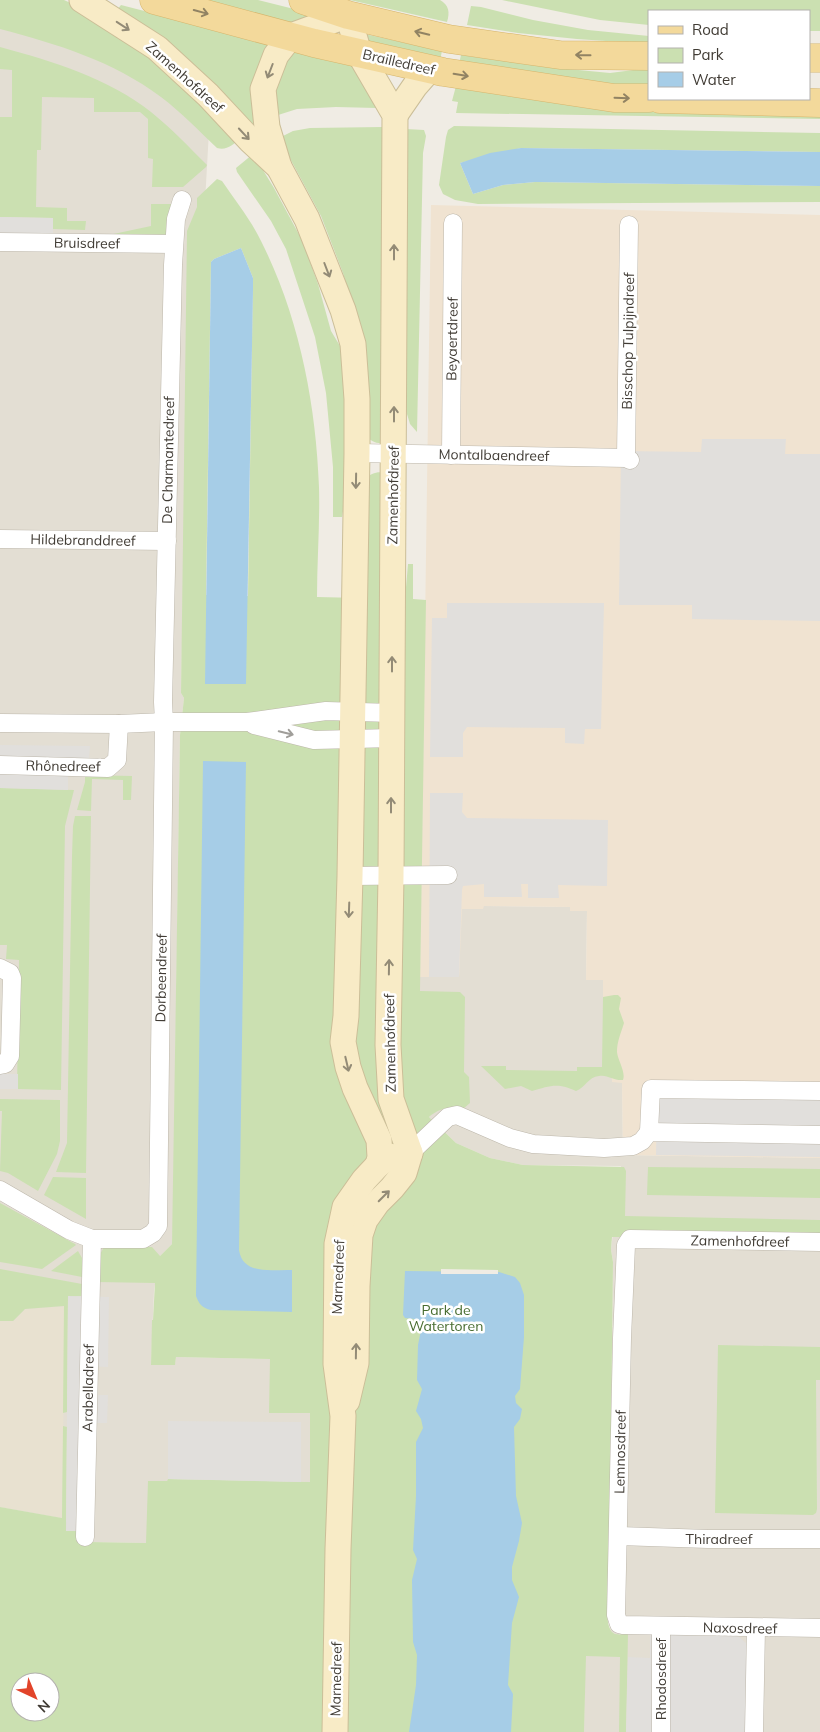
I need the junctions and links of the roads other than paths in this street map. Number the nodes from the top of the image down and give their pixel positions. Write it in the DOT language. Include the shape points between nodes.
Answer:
graph roads {
  1 [pos="82,0"];
  2 [pos="154,0"];
  3 [pos="303,0"];
  4 [pos="348,15"];
  5 [pos="291,36"];
  6 [pos="359,53"];
  7 [pos="648,56"];
  8 [pos="430,69"];
  9 [pos="648,98"];
  10 [pos="700,100"];
  11 [pos="820,103"];
  12 [pos="395,115"];
  13 [pos="279,166"];
  14 [pos="182,200"];
  15 [pos="453,223"];
  16 [pos="629,225"];
  17 [pos="0,242"];
  18 [pos="174,244"];
  19 [pos="357,453"];
  20 [pos="393,454"];
  21 [pos="451,455"];
  22 [pos="628,459"];
  23 [pos="0,539"];
  24 [pos="167,541"];
  25 [pos="352,712"];
  26 [pos="392,713"];
  27 [pos="164,722"];
  28 [pos="247,722"];
  29 [pos="0,723"];
  30 [pos="119,724"];
  31 [pos="392,738"];
  32 [pos="351,739"];
  33 [pos="0,765"];
  34 [pos="448,875"];
  35 [pos="350,876"];
  36 [pos="391,876"];
  37 [pos="0,968"];
  38 [pos="0,1065"];
  39 [pos="820,1091"];
  40 [pos="649,1132"];
  41 [pos="820,1134"];
  42 [pos="410,1153"];
  43 [pos="378,1164"];
  44 [pos="0,1190"];
  45 [pos="92,1239"];
  46 [pos="630,1239"];
  47 [pos="820,1242"];
  48 [pos="343,1416"];
  49 [pos="618,1536"];
  50 [pos="85,1538"];
  51 [pos="820,1539"];
  52 [pos="661,1626"];
  53 [pos="756,1628"];
  54 [pos="820,1628"];
  55 [pos="335,1732"];
  56 [pos="661,1732"];
  57 [pos="754,1732"];
  1 -- 13 [label="street, Zamenhofdreef, one-way" via="157,48"];
  2 -- 5 [label="main road, Brailledreef, one-way"];
  3 -- 4 [label="main road"];
  4 -- 5 [label="street"];
  4 -- 6 [label="street"];
  7 -- 4 [label="main road, one-way" via="560,55 449,40"];
  5 -- 6 [label="main road, Brailledreef"];
  5 -- 13 [label="street, Zamenhofdreef, one-way" via="276,55 263,89 267,127"];
  6 -- 8 [label="main road, Brailledreef"];
  6 -- 12 [label="street"];
  8 -- 9 [label="main road, Brailledreef, one-way" via="614,98"];
  8 -- 12 [label="street"];
  10 -- 11 [label="main road"];
  20 -- 12 [label="street, Zamenhofdreef, one-way"];
  13 -- 19 [label="street, Zamenhofdreef, one-way" via="307,219 346,318 354,362"];
  14 -- 18 [label="street, De Charmantedreef" via="176,219"];
  15 -- 21 [label="street, Beyaertdreef"];
  16 -- 22 [label="street, Bisschop Tulpijndreef"];
  17 -- 18 [label="street, Bruisdreef"];
  18 -- 24 [label="street, De Charmantedreef"];
  19 -- 20 [label="street, Montalbaendreef"];
  19 -- 25 [label="street, Zamenhofdreef, one-way"];
  20 -- 21 [label="street, Montalbaendreef"];
  26 -- 20 [label="street, Zamenhofdreef, one-way"];
  21 -- 22 [label="street, Montalbaendreef"];
  23 -- 24 [label="street, Hildebranddreef"];
  24 -- 27 [label="street, De Charmantedreef"];
  25 -- 26 [label="street"];
  25 -- 28 [label="street" via="315,712"];
  25 -- 32 [label="street, Zamenhofdreef"];
  26 -- 31 [label="street, Zamenhofdreef"];
  27 -- 28 [label="street"];
  27 -- 30 [label="street"];
  27 -- 45 [label="street, Dorbeendreef" via="158,1226 143,1239"];
  28 -- 32 [label="street, one-way" via="314,740"];
  29 -- 30 [label="street"];
  30 -- 33 [label="street, Rhônedreef" via="117,760 108,768"];
  31 -- 32 [label="street"];
  36 -- 31 [label="street, Zamenhofdreef, one-way"];
  32 -- 35 [label="street, Zamenhofdreef"];
  34 -- 36 [label="street"];
  35 -- 36 [label="street"];
  35 -- 43 [label="street, Zamenhofdreef, one-way" via="343,1042 355,1088 379,1140"];
  42 -- 36 [label="street, Zamenhofdreef, one-way" via="391,1099 389,1073"];
  37 -- 38 [label="street" via="10,972 12,978 10,1056 5,1064"];
  39 -- 40 [label="street" via="651,1089"];
  40 -- 41 [label="street"];
  40 -- 42 [label="street" via="633,1146 604,1148 532,1144 456,1115 448,1117"];
  42 -- 43 [label="street, Marnedreef" via="397,1153"];
  48 -- 42 [label="street, Marnedreef, one-way" via="356,1363 360,1235 365,1220 404,1173"];
  43 -- 48 [label="street, Marnedreef" via="346,1207 338,1244 336,1364"];
  44 -- 45 [label="street" via="69,1230"];
  45 -- 50 [label="street, Arabelladreef"];
  46 -- 47 [label="street, Zamenhofdreef"];
  46 -- 49 [label="street, Lemnosdreef" via="626,1245 622,1338"];
  48 -- 55 [label="street, Marnedreef"];
  49 -- 51 [label="street, Thiradreef"];
  49 -- 52 [label="street, Lemnosdreef" via="617,1620 623,1625"];
  52 -- 53 [label="street, Naxosdreef"];
  52 -- 56 [label="street, Rhodosdreef"];
  53 -- 54 [label="street, Naxosdreef"];
  53 -- 57 [label="street"];
}
